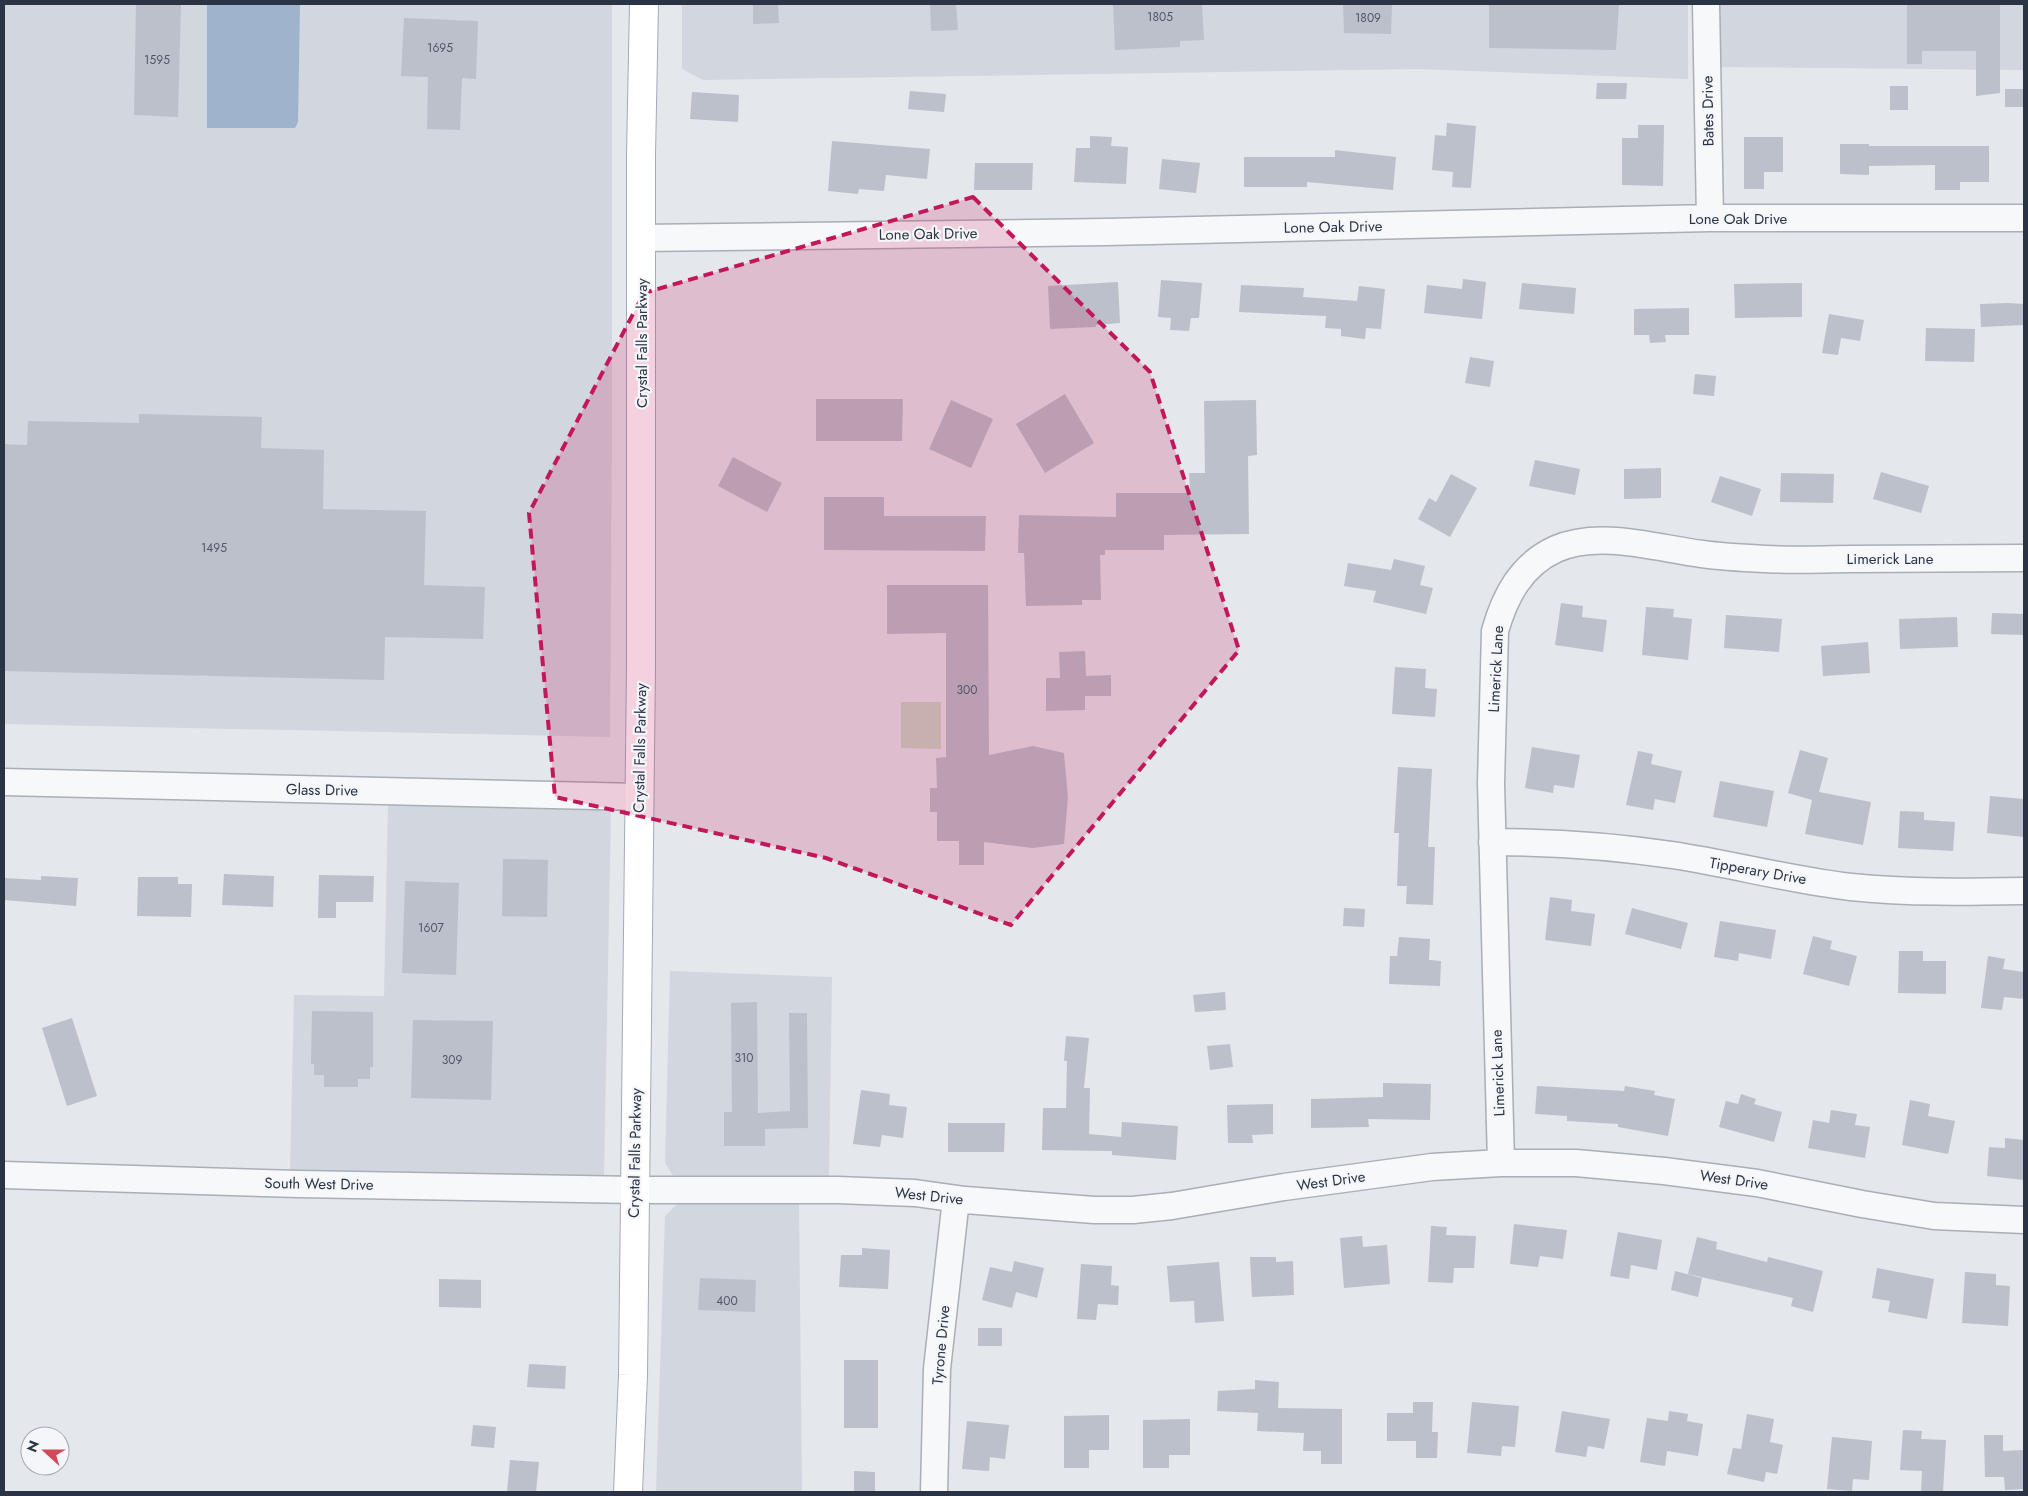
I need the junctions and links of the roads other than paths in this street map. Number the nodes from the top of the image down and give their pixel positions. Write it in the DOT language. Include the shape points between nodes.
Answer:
graph roads {
  1 [pos="644,4"];
  2 [pos="1706,4"];
  3 [pos="1710,218"];
  4 [pos="2024,218"];
  5 [pos="641,238"];
  6 [pos="2024,558"];
  7 [pos="4,782"];
  8 [pos="639,798"];
  9 [pos="1492,842"];
  10 [pos="2024,891"];
  11 [pos="1501,1163"];
  12 [pos="4,1175"];
  13 [pos="635,1190"];
  14 [pos="956,1199"];
  15 [pos="2024,1220"];
  16 [pos="628,1492"];
  17 [pos="934,1492"];
  1 -- 5 [label="main road, Crystal Falls Parkway"];
  2 -- 3 [label="street, Bates Drive"];
  3 -- 4 [label="street, Lone Oak Drive"];
  3 -- 5 [label="street, Lone Oak Drive" via="1106,232"];
  5 -- 8 [label="main road, Crystal Falls Parkway"];
  6 -- 9 [label="street, Limerick Lane" via="1768,559 1704,555 1604,540 1580,541 1556,549 1523,573 1508,593 1495,631"];
  7 -- 8 [label="street, Glass Drive"];
  8 -- 13 [label="main road, Crystal Falls Parkway"];
  9 -- 10 [label="street, Tipperary Drive" via="1606,846 1850,887 1929,893"];
  9 -- 11 [label="street, Limerick Lane"];
  11 -- 14 [label="street, West Drive" via="1422,1168 1133,1210 1055,1209"];
  11 -- 15 [label="street, West Drive" via="1576,1163 1664,1170 1758,1183 1934,1216"];
  12 -- 13 [label="street, South West Drive"];
  13 -- 14 [label="street, West Drive" via="837,1190 916,1193"];
  13 -- 16 [label="main road, Crystal Falls Parkway"];
  14 -- 17 [label="street, Tyrone Drive" via="937,1369"];
}
